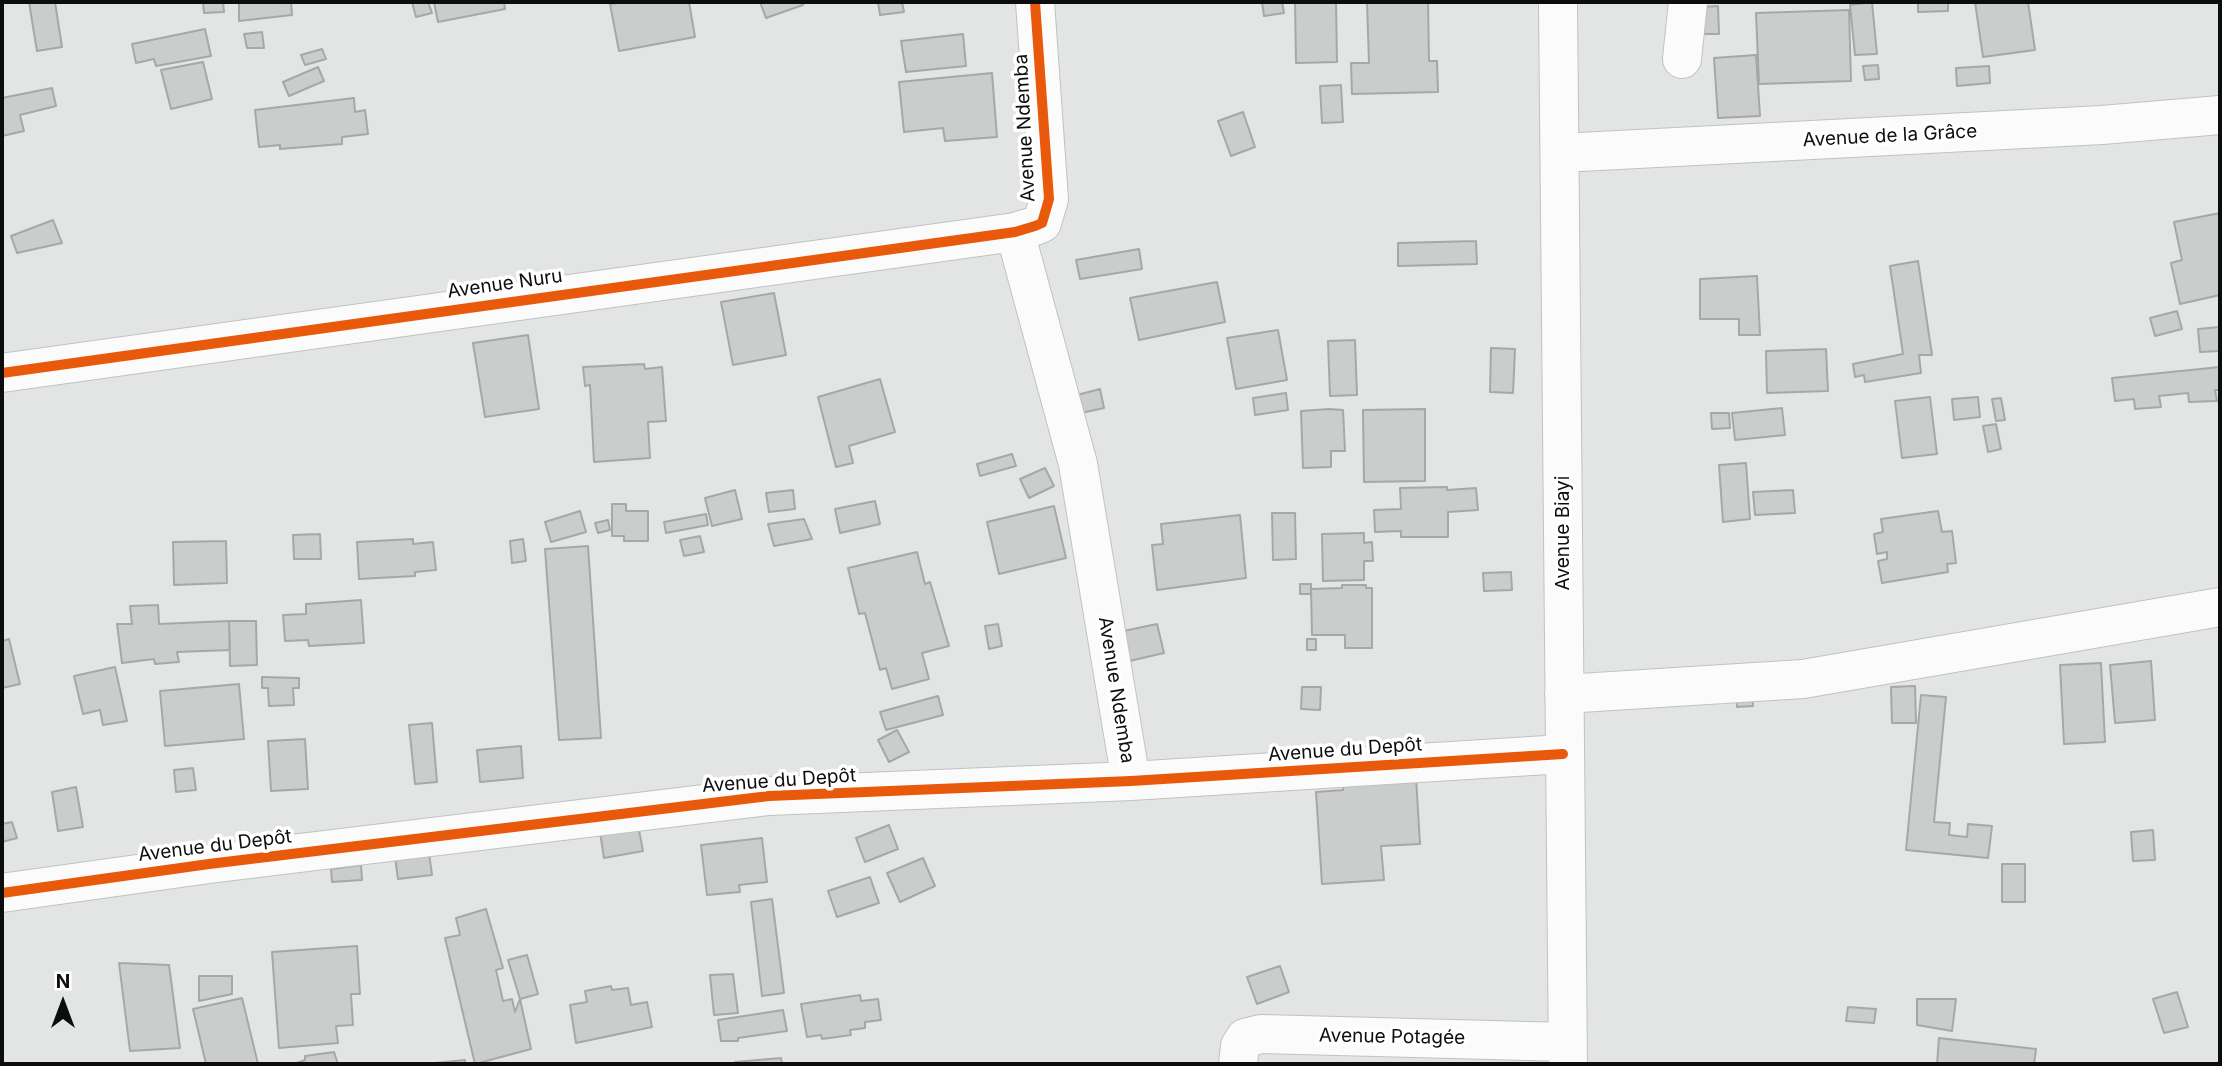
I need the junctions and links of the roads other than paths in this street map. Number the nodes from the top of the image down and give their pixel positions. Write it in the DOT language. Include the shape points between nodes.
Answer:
graph roads {
  1 [pos="1035,2"];
  2 [pos="1558,2"];
  3 [pos="1688,2"];
  4 [pos="1682,59"];
  5 [pos="2220,114"];
  6 [pos="1560,153"];
  7 [pos="1014,232"];
  8 [pos="2,373"];
  9 [pos="2220,607"];
  10 [pos="1564,694"];
  11 [pos="1563,754"];
  12 [pos="1131,781"];
  13 [pos="2,893"];
  14 [pos="1567,1053"];
  15 [pos="1238,1064"];
  1 -- 7 [label="street, Avenue Ndemba" via="1048,211 1042,223"];
  2 -- 6 [label="street, Avenue Biayi"];
  3 -- 4 [label="street"];
  5 -- 6 [label="street, Avenue de la Grâce" via="2102,125"];
  6 -- 10 [label="street, Avenue Biayi"];
  7 -- 8 [label="street, Avenue Nuru"];
  7 -- 12 [label="street, Avenue Ndemba" via="1078,464"];
  9 -- 10 [label="street" via="1803,679"];
  10 -- 11 [label="street, Avenue Biayi"];
  11 -- 12 [label="street, Avenue du Depôt"];
  11 -- 14 [label="street, Avenue Biayi"];
  12 -- 13 [label="street, Avenue du Depôt" via="769,796"];
  14 -- 15 [label="street, Avenue Potagée" via="1261,1034 1245,1038"];
}
